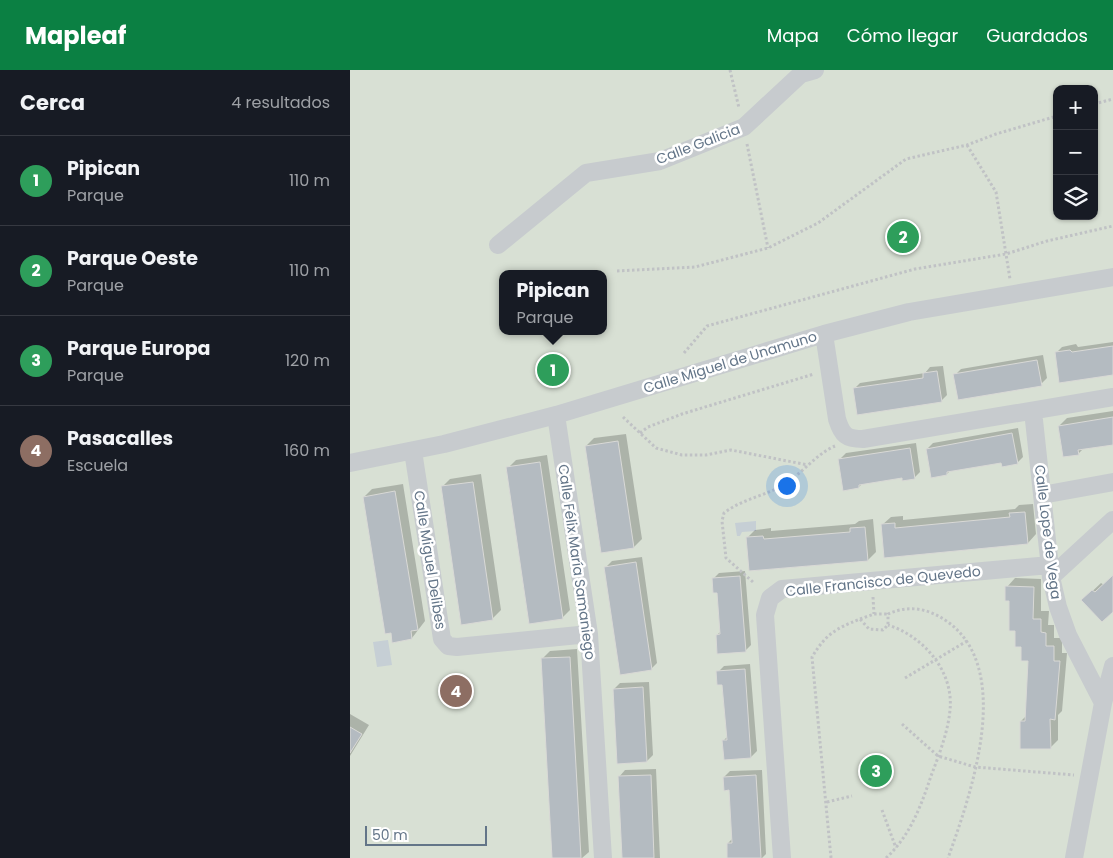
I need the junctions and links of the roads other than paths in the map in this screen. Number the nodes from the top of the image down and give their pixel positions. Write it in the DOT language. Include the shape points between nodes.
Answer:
graph roads {
  1 [pos="815,70"];
  2 [pos="498,246"];
  3 [pos="1113,277"];
  4 [pos="824,334"];
  5 [pos="1113,397"];
  6 [pos="1033,410"];
  7 [pos="556,415"];
  8 [pos="413,451"];
  9 [pos="350,463"];
  10 [pos="1113,482"];
  11 [pos="1042,495"];
  12 [pos="1113,520"];
  13 [pos="1051,571"];
  14 [pos="589,634"];
  15 [pos="1113,666"];
  16 [pos="1103,703"];
  17 [pos="603,858"];
  18 [pos="782,858"];
  19 [pos="1074,858"];
  1 -- 2 [label="street, Calle Galicia" via="802,74 744,128 660,160 586,173"];
  3 -- 4 [label="street, Calle Miguel de Unamuno" via="909,312"];
  4 -- 6 [label="street" via="841,432 849,439"];
  4 -- 7 [label="street, Calle Miguel de Unamuno"];
  5 -- 6 [label="street"];
  6 -- 11 [label="street, Calle Lope de Vega"];
  7 -- 8 [label="street, Calle Miguel de Unamuno"];
  7 -- 14 [label="street, Calle Félix María Samaniego"];
  8 -- 9 [label="street, Calle Miguel de Unamuno"];
  8 -- 14 [label="street, Calle Miguel Delibes" via="442,639 448,646"];
  10 -- 11 [label="street"];
  11 -- 13 [label="street, Calle Lope de Vega"];
  12 -- 13 [label="street"];
  13 -- 16 [label="street, Calle Lope de Vega" via="1068,635"];
  13 -- 18 [label="street, Calle Francisco de Quevedo" via="782,589 770,598 765,615"];
  14 -- 17 [label="street, Calle Félix María Samaniego"];
  15 -- 16 [label="street"];
  16 -- 19 [label="street"];
}
